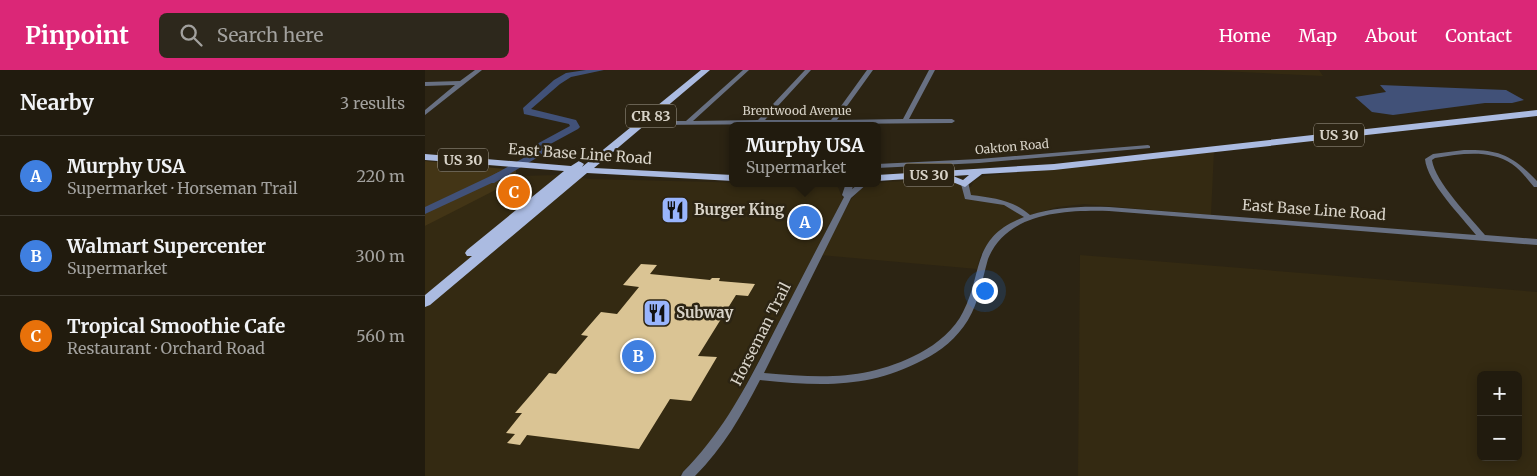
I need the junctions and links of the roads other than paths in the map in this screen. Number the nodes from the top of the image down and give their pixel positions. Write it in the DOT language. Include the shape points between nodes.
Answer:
graph roads {
  1 [pos="479,70"];
  2 [pos="697,70"];
  3 [pos="706,70"];
  4 [pos="746,70"];
  5 [pos="808,70"];
  6 [pos="871,70"];
  7 [pos="932,70"];
  8 [pos="461,83"];
  9 [pos="425,84"];
  10 [pos="425,113"];
  11 [pos="1537,113"];
  12 [pos="905,121"];
  13 [pos="952,121"];
  14 [pos="729,122"];
  15 [pos="761,122"];
  16 [pos="832,122"];
  17 [pos="880,122"];
  18 [pos="643,123"];
  19 [pos="687,123"];
  20 [pos="1148,147"];
  21 [pos="425,156"];
  22 [pos="881,166"];
  23 [pos="573,169"];
  24 [pos="585,170"];
  25 [pos="979,172"];
  26 [pos="932,175"];
  27 [pos="729,178"];
  28 [pos="881,178"];
  29 [pos="965,184"];
  30 [pos="1537,186"];
  31 [pos="849,187"];
  32 [pos="859,187"];
  33 [pos="847,198"];
  34 [pos="1027,217"];
  35 [pos="1483,237"];
  36 [pos="1537,242"];
  37 [pos="425,291"];
  38 [pos="425,302"];
  39 [pos="757,376"];
  40 [pos="687,476"];
  1 -- 8 [label="street"];
  2 -- 23 [label="main road, CR 83"];
  3 -- 18 [label="main road, CR 83"];
  4 -- 19 [label="street"];
  5 -- 15 [label="street"];
  6 -- 16 [label="street"];
  7 -- 12 [label="street"];
  8 -- 9 [label="street"];
  8 -- 10 [label="street"];
  11 -- 25 [label="main road, US 30"];
  12 -- 13 [label="street, Brentwood Avenue"];
  12 -- 17 [label="street, Brentwood Avenue"];
  14 -- 19 [label="street, Brentwood Avenue"];
  18 -- 19 [label="street, Brentwood Avenue"];
  18 -- 24 [label="main road, CR 83"];
  20 -- 22 [label="street, Oakton Road" via="1037,158"];
  21 -- 23 [label="main road, East Base Line Road / US 30"];
  23 -- 24 [label="main road, East Base Line Road / US 30"];
  23 -- 37 [label="main road"];
  24 -- 27 [label="main road, East Base Line Road / US 30"];
  24 -- 38 [label="main road"];
  25 -- 26 [label="main road, US 30"];
  25 -- 29 [label="main road"];
  26 -- 28 [label="main road, US 30"];
  26 -- 29 [label="main road"];
  29 -- 34 [label="street" via="968,197 1014,205"];
  30 -- 35 [label="street" via="1515,163 1491,153 1468,151 1428,159 1433,173"];
  31 -- 33 [label="street, Horseman Trail"];
  32 -- 33 [label="street, Horseman Trail"];
  33 -- 39 [label="street, Horseman Trail"];
  34 -- 35 [label="street, East Base Line Road" via="1089,208"];
  34 -- 39 [label="street" via="1002,233 988,249 964,319 947,339 909,364 876,376 838,381"];
  35 -- 36 [label="street, East Base Line Road"];
  39 -- 40 [label="street, Horseman Trail" via="729,426 704,460"];
}
